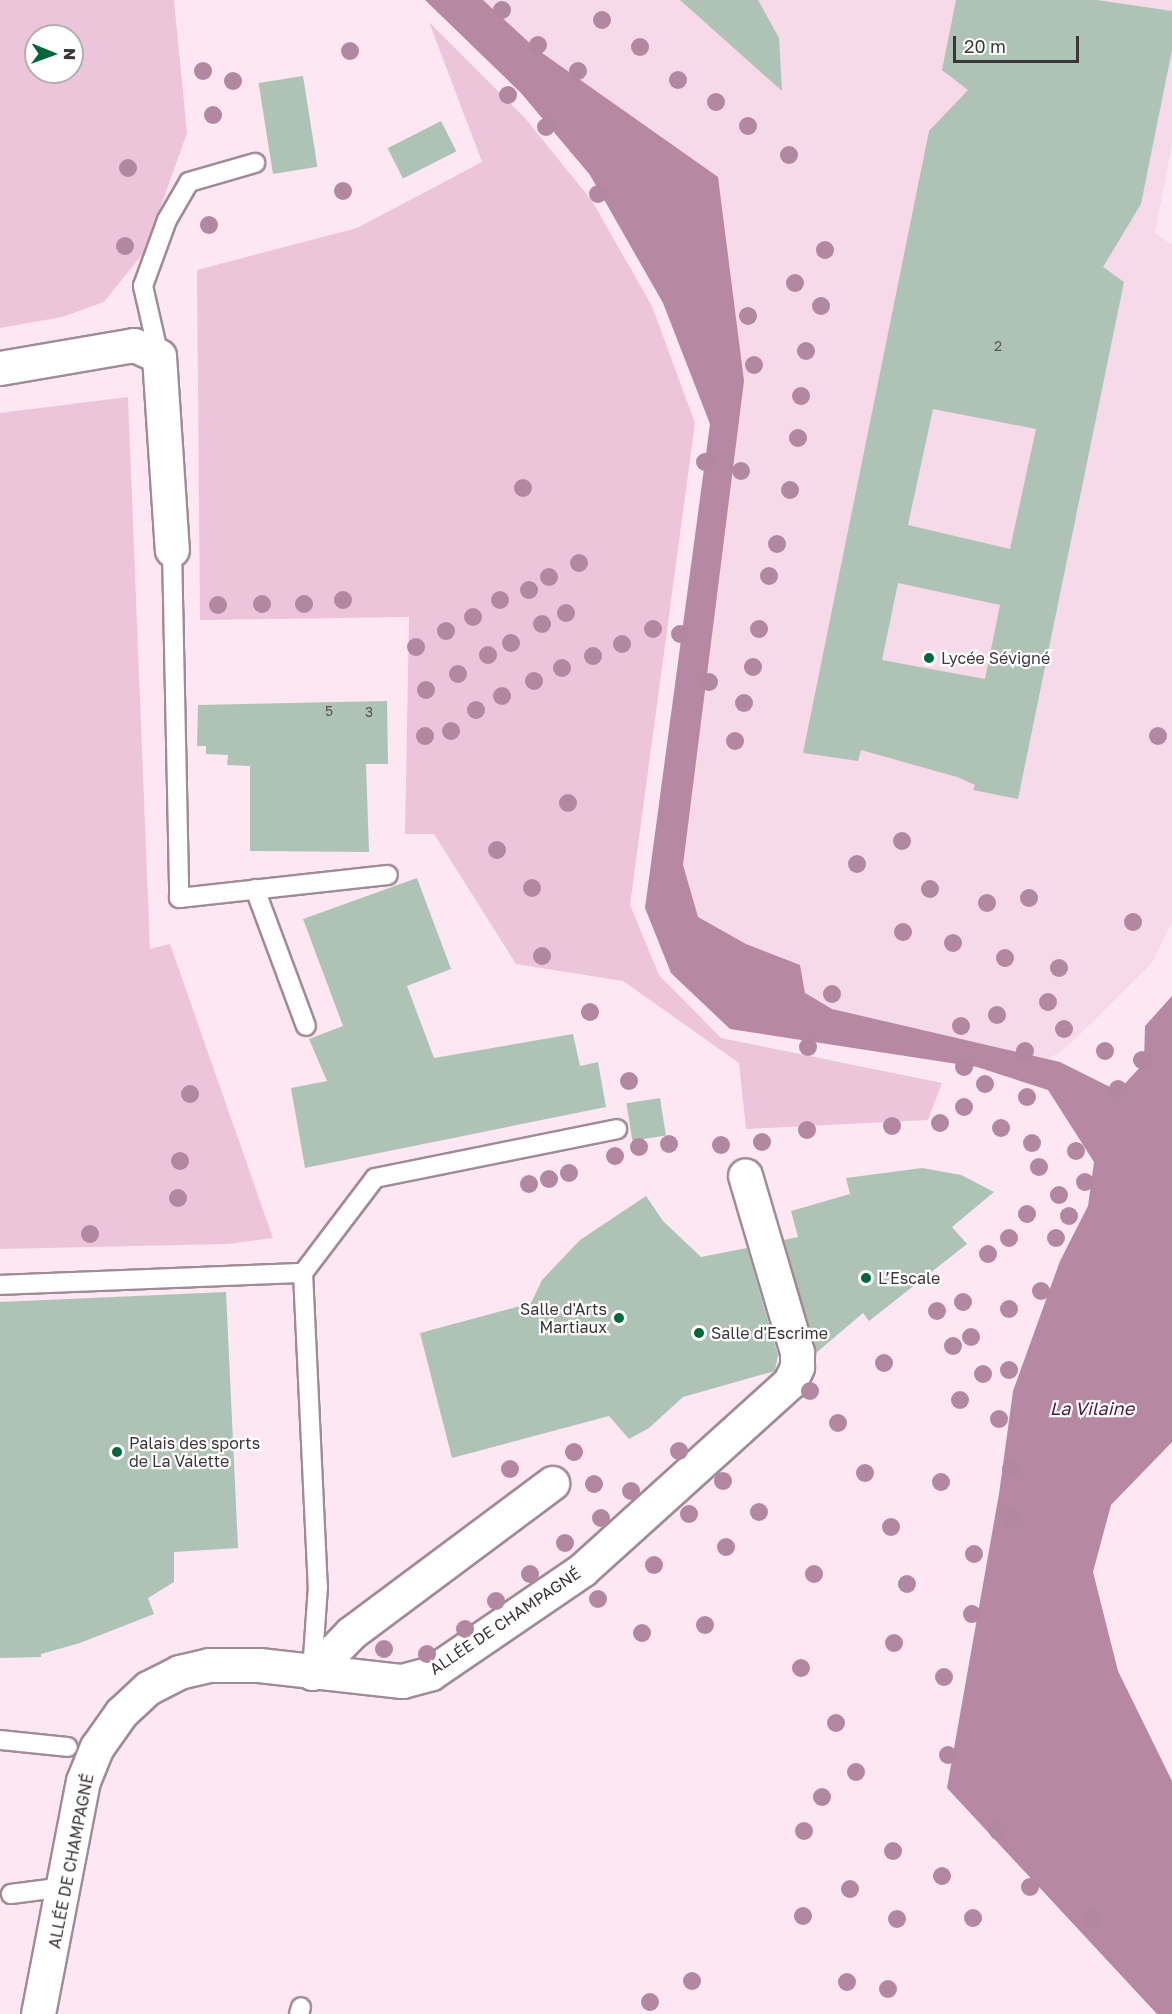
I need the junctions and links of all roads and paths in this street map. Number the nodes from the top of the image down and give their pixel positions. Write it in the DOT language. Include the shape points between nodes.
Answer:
graph roads {
  1 [pos="255,163"];
  2 [pos="159,356"];
  3 [pos="0,368"];
  4 [pos="172,550"];
  5 [pos="388,875"];
  6 [pos="255,890"];
  7 [pos="306,1026"];
  8 [pos="617,1129"];
  9 [pos="745,1175"];
  10 [pos="303,1273"];
  11 [pos="0,1285"];
  12 [pos="552,1483"];
  13 [pos="312,1673"];
  14 [pos="0,1740"];
  15 [pos="68,1746"];
  16 [pos="65,1887"];
  17 [pos="11,1894"];
  18 [pos="38,2014"];
  1 -- 2 [label="lane" via="189,182 167,220 143,286"];
  2 -- 3 [label="street" via="134,345"];
  2 -- 4 [label="street"];
  4 -- 6 [label="lane" via="179,898"];
  5 -- 6 [label="lane"];
  6 -- 7 [label="lane"];
  8 -- 10 [label="lane" via="375,1178"];
  9 -- 13 [label="street, ALLÉE DE CHAMPAGNÉ" via="797,1352 797,1367 790,1382 582,1569 431,1674 402,1682"];
  10 -- 11 [label="lane"];
  10 -- 13 [label="lane" via="318,1586"];
  12 -- 13 [label="street" via="351,1633"];
  13 -- 16 [label="street, ALLÉE DE CHAMPAGNÉ" via="259,1665 209,1665 179,1672 148,1688 121,1713 97,1747 83,1781"];
  14 -- 15 [label="lane"];
  16 -- 17 [label="lane"];
  16 -- 18 [label="street, ALLÉE DE CHAMPAGNÉ"];
}
